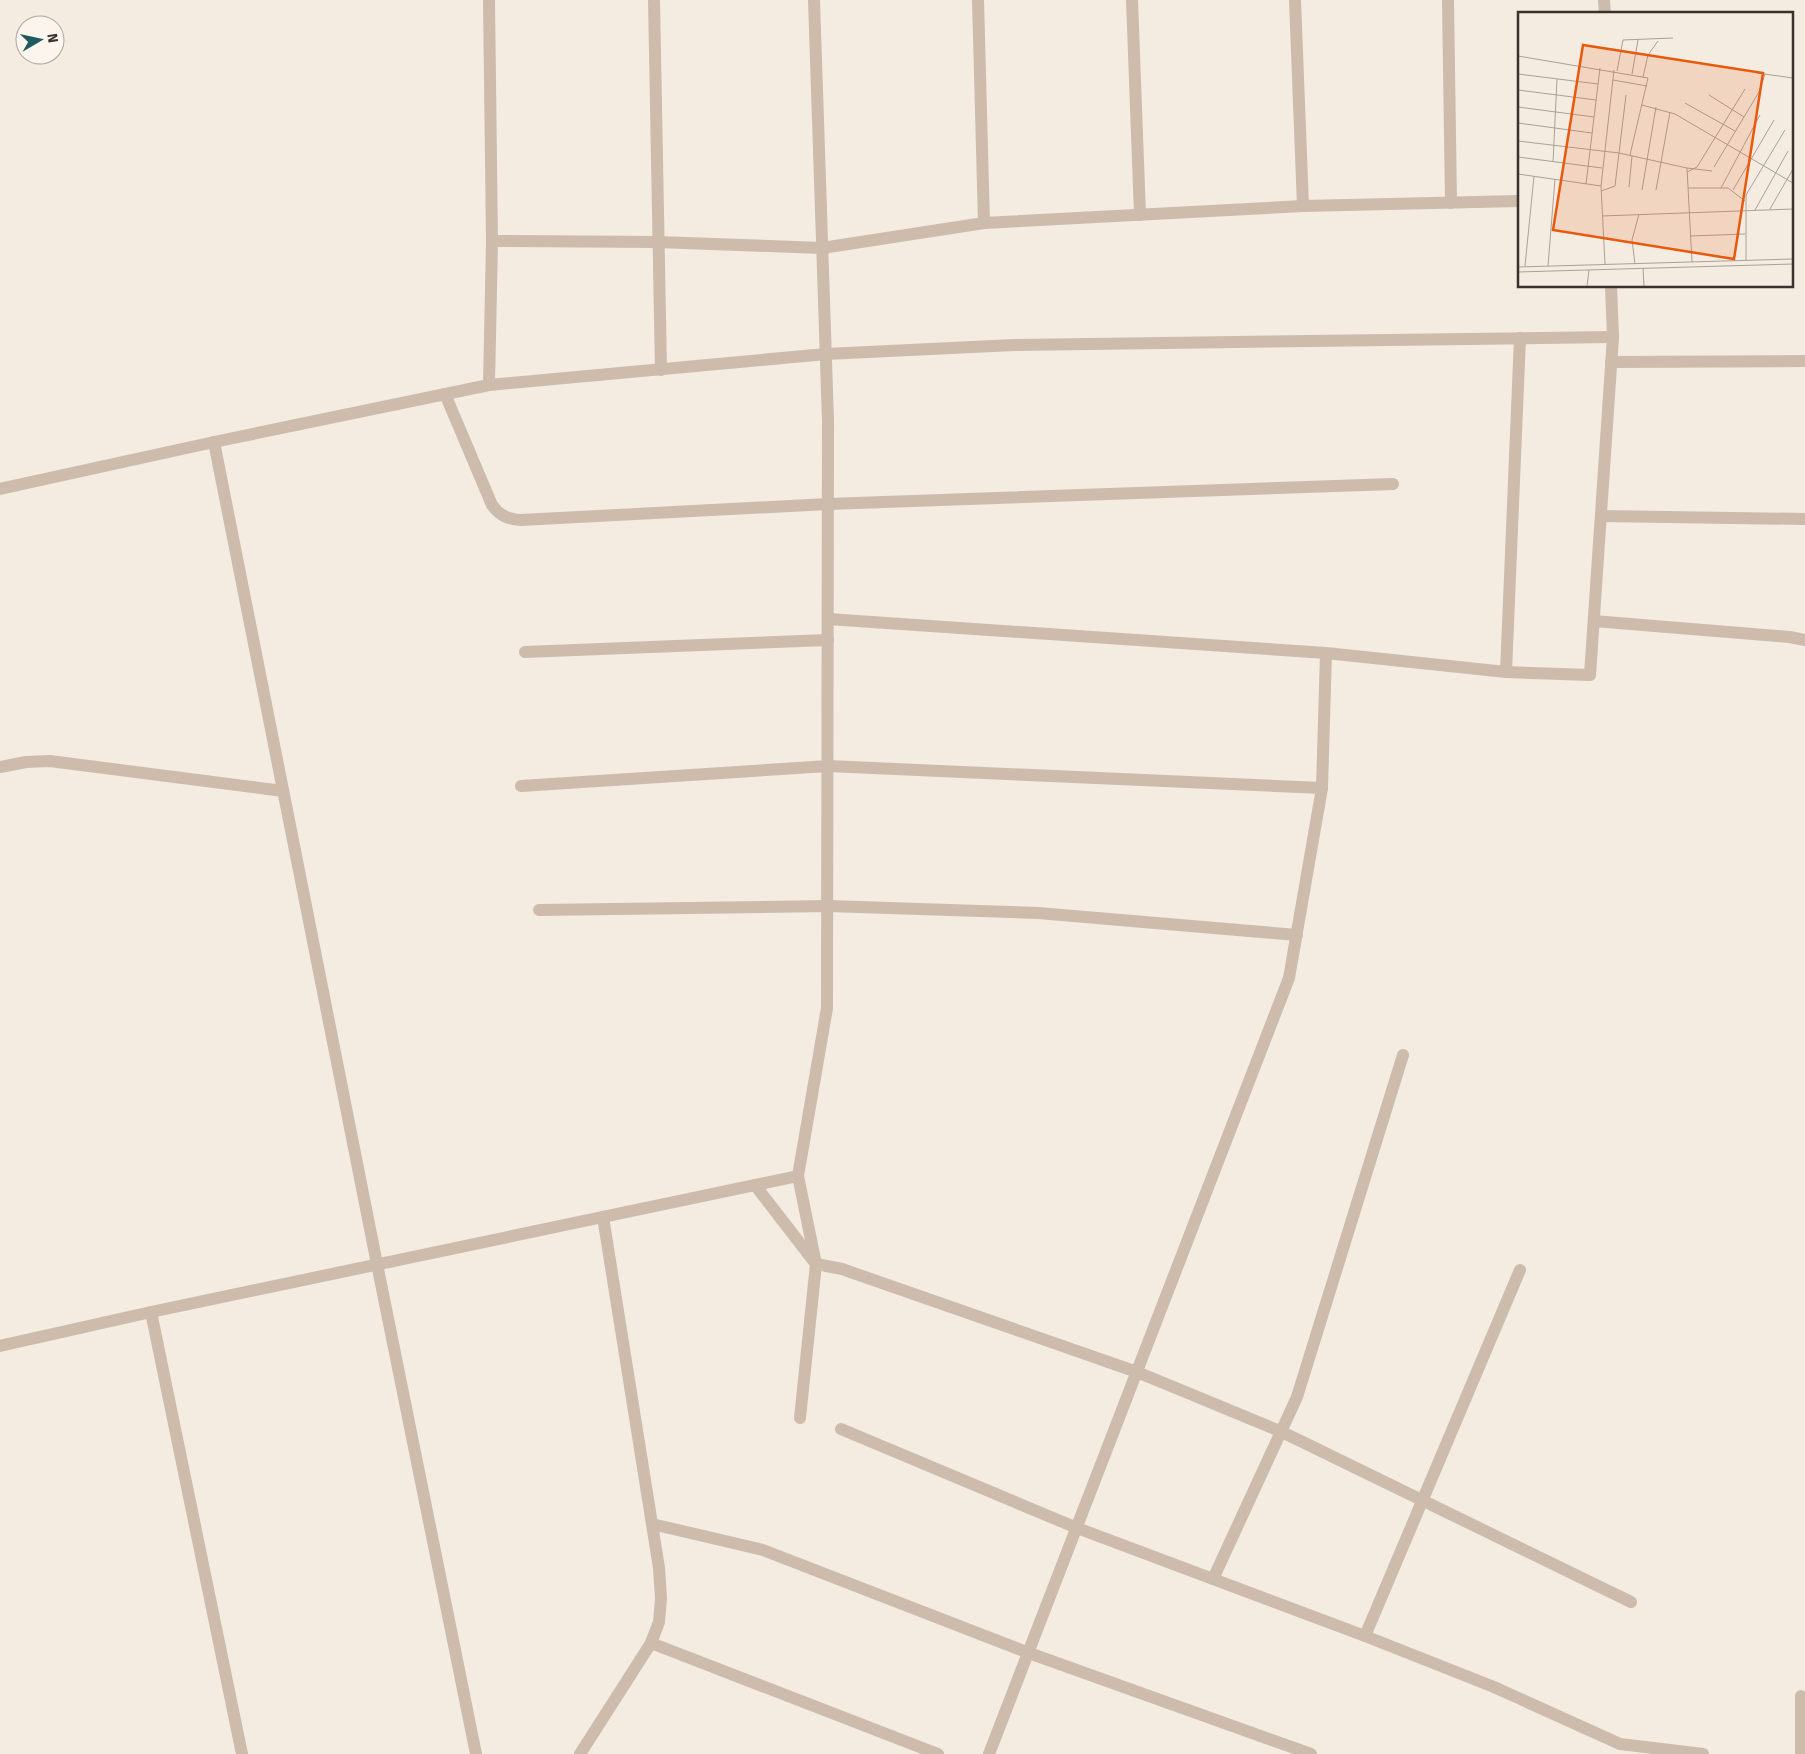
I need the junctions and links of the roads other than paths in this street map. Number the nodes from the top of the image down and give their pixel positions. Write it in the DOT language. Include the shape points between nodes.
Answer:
graph roads {
  1 [pos="489,0"];
  2 [pos="654,0"];
  3 [pos="814,0"];
  4 [pos="978,0"];
  5 [pos="1132,0"];
  6 [pos="1295,0"];
  7 [pos="1448,0"];
  8 [pos="1518,201"];
  9 [pos="1451,203"];
  10 [pos="1303,206"];
  11 [pos="1140,215"];
  12 [pos="984,223"];
  13 [pos="492,241"];
  14 [pos="658,242"];
  15 [pos="822,248"];
  16 [pos="1611,288"];
  17 [pos="1612,337"];
  18 [pos="1520,338"];
  19 [pos="826,354"];
  20 [pos="1805,361"];
  21 [pos="1611,362"];
  22 [pos="661,370"];
  23 [pos="489,385"];
  24 [pos="445,394"];
  25 [pos="214,442"];
  26 [pos="1393,484"];
  27 [pos="0,489"];
  28 [pos="828,504"];
  29 [pos="1601,516"];
  30 [pos="1805,519"];
  31 [pos="828,619"];
  32 [pos="1594,621"];
  33 [pos="828,640"];
  34 [pos="1805,640"];
  35 [pos="525,652"];
  36 [pos="1326,653"];
  37 [pos="1506,672"];
  38 [pos="828,766"];
  39 [pos="0,767"];
  40 [pos="521,786"];
  41 [pos="1322,788"];
  42 [pos="283,791"];
  43 [pos="828,906"];
  44 [pos="539,910"];
  45 [pos="1297,935"];
  46 [pos="1403,1055"];
  47 [pos="798,1176"];
  48 [pos="755,1185"];
  49 [pos="603,1217"];
  50 [pos="377,1264"];
  51 [pos="816,1264"];
  52 [pos="1520,1270"];
  53 [pos="150,1312"];
  54 [pos="0,1346"];
  55 [pos="1137,1372"];
  56 [pos="800,1418"];
  57 [pos="841,1428"];
  58 [pos="1282,1432"];
  59 [pos="1423,1500"];
  60 [pos="652,1524"];
  61 [pos="1077,1528"];
  62 [pos="1213,1579"];
  63 [pos="1631,1602"];
  64 [pos="1365,1636"];
  65 [pos="651,1643"];
  66 [pos="1029,1653"];
  67 [pos="1801,1696"];
  68 [pos="242,1754"];
  69 [pos="476,1754"];
  70 [pos="580,1754"];
  71 [pos="938,1754"];
  72 [pos="989,1754"];
  73 [pos="1311,1754"];
  74 [pos="1703,1754"];
  75 [pos="1801,1754"];
  1 -- 13 [label="street"];
  2 -- 14 [label="street"];
  3 -- 15 [label="street"];
  4 -- 12 [label="street"];
  5 -- 11 [label="street"];
  6 -- 10 [label="street"];
  7 -- 9 [label="street"];
  8 -- 9 [label="street"];
  9 -- 10 [label="street"];
  10 -- 11 [label="street"];
  11 -- 12 [label="street"];
  12 -- 15 [label="street"];
  13 -- 14 [label="street"];
  13 -- 23 [label="street"];
  14 -- 15 [label="street"];
  14 -- 22 [label="street"];
  15 -- 19 [label="street"];
  16 -- 17 [label="street"];
  17 -- 18 [label="street"];
  17 -- 21 [label="street"];
  18 -- 19 [label="street" via="1014,345"];
  18 -- 37 [label="street"];
  19 -- 22 [label="street"];
  19 -- 28 [label="street"];
  20 -- 21 [label="street"];
  21 -- 29 [label="street"];
  22 -- 23 [label="street"];
  23 -- 24 [label="street"];
  24 -- 25 [label="street"];
  24 -- 28 [label="street" via="492,505 498,514 509,519"];
  25 -- 27 [label="street"];
  25 -- 42 [label="street"];
  26 -- 28 [label="street"];
  28 -- 31 [label="street"];
  29 -- 30 [label="street"];
  29 -- 32 [label="street"];
  31 -- 33 [label="street"];
  31 -- 36 [label="street"];
  32 -- 34 [label="street"];
  32 -- 37 [label="street" via="1590,675"];
  33 -- 35 [label="street"];
  33 -- 38 [label="street"];
  36 -- 37 [label="street"];
  36 -- 41 [label="street"];
  38 -- 40 [label="street"];
  38 -- 41 [label="street"];
  38 -- 43 [label="street"];
  39 -- 42 [label="street" via="50,761"];
  41 -- 45 [label="street"];
  42 -- 50 [label="street"];
  43 -- 44 [label="street"];
  43 -- 45 [label="street" via="1038,913"];
  43 -- 47 [label="street" via="828,1008"];
  45 -- 55 [label="street" via="1289,978"];
  46 -- 58 [label="street" via="1297,1397"];
  47 -- 48 [label="street"];
  47 -- 51 [label="street"];
  48 -- 49 [label="street"];
  48 -- 51 [label="street"];
  49 -- 50 [label="street"];
  49 -- 60 [label="street"];
  50 -- 53 [label="street"];
  50 -- 69 [label="street"];
  51 -- 55 [label="street" via="842,1269"];
  51 -- 56 [label="street"];
  52 -- 59 [label="street"];
  53 -- 54 [label="street"];
  53 -- 68 [label="street"];
  55 -- 58 [label="street"];
  55 -- 61 [label="street"];
  57 -- 61 [label="street"];
  58 -- 59 [label="street"];
  58 -- 62 [label="street"];
  59 -- 63 [label="street"];
  59 -- 64 [label="street"];
  60 -- 65 [label="street" via="661,1598 659,1622"];
  60 -- 66 [label="street" via="763,1550"];
  61 -- 62 [label="street"];
  61 -- 66 [label="street"];
  62 -- 64 [label="street"];
  64 -- 74 [label="street" via="1494,1687 1620,1744"];
  65 -- 70 [label="street"];
  65 -- 71 [label="street"];
  66 -- 72 [label="street"];
  66 -- 73 [label="street"];
  67 -- 75 [label="street"];
}
